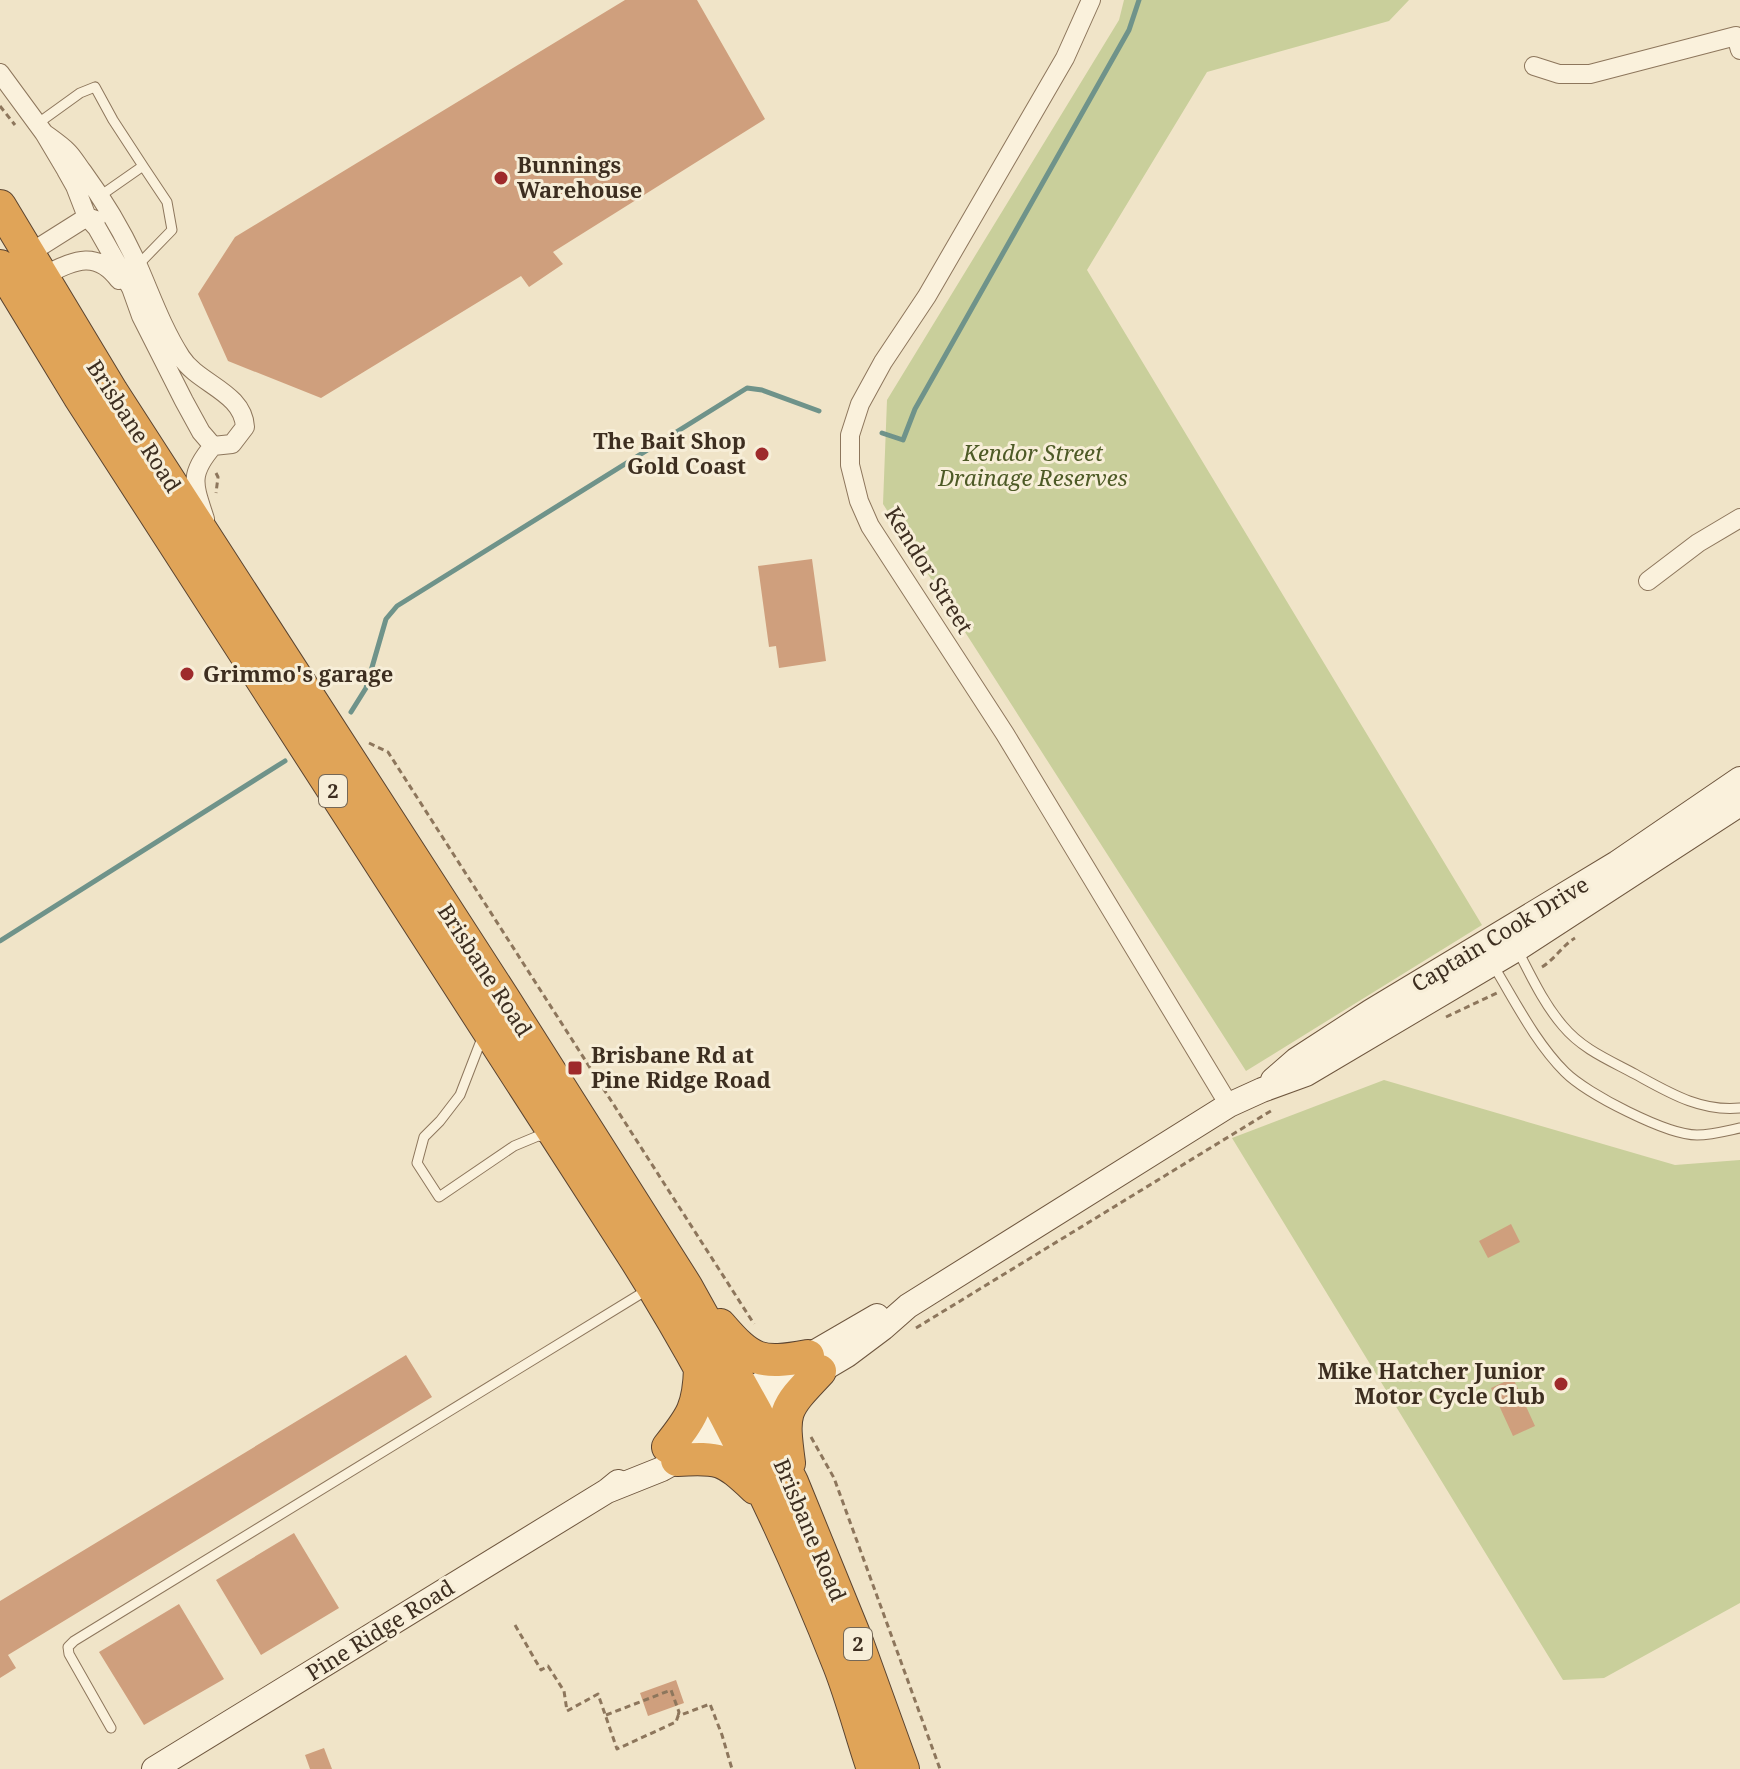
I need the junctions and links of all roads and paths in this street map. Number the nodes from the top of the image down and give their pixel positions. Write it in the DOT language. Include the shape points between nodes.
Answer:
graph roads {
  1 [pos="1091,0"];
  2 [pos="1739,40"];
  3 [pos="1534,66"];
  4 [pos="0,73"];
  5 [pos="0,106"];
  6 [pos="15,126"];
  7 [pos="41,129"];
  8 [pos="143,166"];
  9 [pos="100,196"];
  10 [pos="0,206"];
  11 [pos="87,217"];
  12 [pos="123,235"];
  13 [pos="138,266"];
  14 [pos="17,271"];
  15 [pos="141,316"];
  16 [pos="207,452"];
  17 [pos="216,492"];
  18 [pos="1740,518"];
  19 [pos="218,558"];
  20 [pos="1648,581"];
  21 [pos="363,740"];
  22 [pos="1740,779"];
  23 [pos="1740,804"];
  24 [pos="1512,940"];
  25 [pos="1487,955"];
  26 [pos="1491,997"];
  27 [pos="1435,1022"];
  28 [pos="486,1028"];
  29 [pos="1284,1103"];
  30 [pos="1229,1105"];
  31 [pos="1740,1108"];
  32 [pos="1740,1128"];
  33 [pos="561,1143"];
  34 [pos="653,1286"];
  35 [pos="686,1286"];
  36 [pos="905,1335"];
  37 [pos="758,1358"];
  38 [pos="814,1363"];
  39 [pos="700,1368"];
  40 [pos="739,1411"];
  41 [pos="812,1438"];
  42 [pos="672,1454"];
  43 [pos="781,1492"];
  44 [pos="515,1625"];
  45 [pos="605,1715"];
  46 [pos="678,1716"];
  47 [pos="111,1728"];
  48 [pos="161,1767"];
  49 [pos="732,1769"];
  50 [pos="873,1769"];
  51 [pos="903,1769"];
  52 [pos="940,1769"];
  1 -- 30 [label="street, Kendor Street" via="1065,58 860,404 850,435 850,465 870,526 1005,734"];
  2 -- 3 [label="street" via="1590,74 1559,74"];
  4 -- 7 [label="street"];
  5 -- 6 [label="path"];
  7 -- 8 [label="lane" via="80,93 95,87"];
  7 -- 9 [label="street" via="68,152"];
  7 -- 11 [label="street"];
  8 -- 9 [label="lane"];
  8 -- 13 [label="lane" via="167,202 172,230"];
  9 -- 12 [label="street"];
  10 -- 14 [label="highway, Brisbane Road / 2"];
  11 -- 12 [label="street"];
  11 -- 14 [label="street"];
  11 -- 15 [label="street" via="131,288"];
  12 -- 13 [label="street"];
  13 -- 16 [label="street" via="185,363 241,409 245,419 232,444"];
  14 -- 15 [label="street" via="98,261 113,271"];
  14 -- 19 [label="highway, Brisbane Road / 2" via="112,392"];
  14 -- 28 [label="highway, Brisbane Road / 2" via="75,390"];
  15 -- 16 [label="street"];
  16 -- 17 [label="path" via="218,477"];
  16 -- 19 [label="street" via="198,465 196,489"];
  18 -- 20 [label="street"];
  19 -- 35 [label="highway, Brisbane Road / 2"];
  21 -- 37 [label="path" via="388,752 761,1334"];
  22 -- 24 [label="street, Captain Cook Drive"];
  23 -- 24 [label="street, Captain Cook Drive"];
  24 -- 25 [label="street, Captain Cook Drive"];
  24 -- 31 [label="lane" via="1553,1014 1586,1047 1681,1098"];
  25 -- 30 [label="street, Captain Cook Drive" via="1306,1074"];
  25 -- 32 [label="lane" via="1537,1037 1580,1084 1672,1131 1699,1135"];
  26 -- 27 [label="path"];
  28 -- 33 [label="highway, Brisbane Road / 2"];
  28 -- 33 [label="lane" via="460,1095 424,1137 417,1163 439,1197 514,1146 538,1136"];
  29 -- 36 [label="path"];
  30 -- 38 [label="street, Captain Cook Drive" via="908,1306 876,1316"];
  33 -- 34 [label="highway, Brisbane Road / 2"];
  34 -- 39 [label="highway, Brisbane Road / 2"];
  34 -- 47 [label="lane" via="74,1641 69,1654"];
  35 -- 37 [label="highway" via="739,1347"];
  35 -- 40 [label="highway, Brisbane Road / 2"];
  37 -- 38 [label="highway"];
  38 -- 40 [label="street, Captain Cook Drive"];
  38 -- 43 [label="highway" via="785,1419"];
  39 -- 40 [label="highway, Brisbane Road / 2"];
  39 -- 42 [label="highway" via="694,1411"];
  40 -- 42 [label="street, Pine Ridge Road"];
  40 -- 43 [label="highway, Brisbane Road / 2"];
  41 -- 52 [label="path" via="834,1478"];
  42 -- 43 [label="highway" via="725,1463"];
  42 -- 48 [label="street, Pine Ridge Road" via="662,1469 607,1491"];
  43 -- 50 [label="highway, Brisbane Road / 2"];
  43 -- 51 [label="highway, Brisbane Road / 2" via="856,1639"];
  44 -- 45 [label="path" via="541,1670 548,1666 564,1691 567,1711 598,1694"];
  45 -- 46 [label="path" via="671,1690"];
  45 -- 46 [label="path" via="617,1749 676,1722"];
  46 -- 49 [label="path" via="710,1704"];
}
